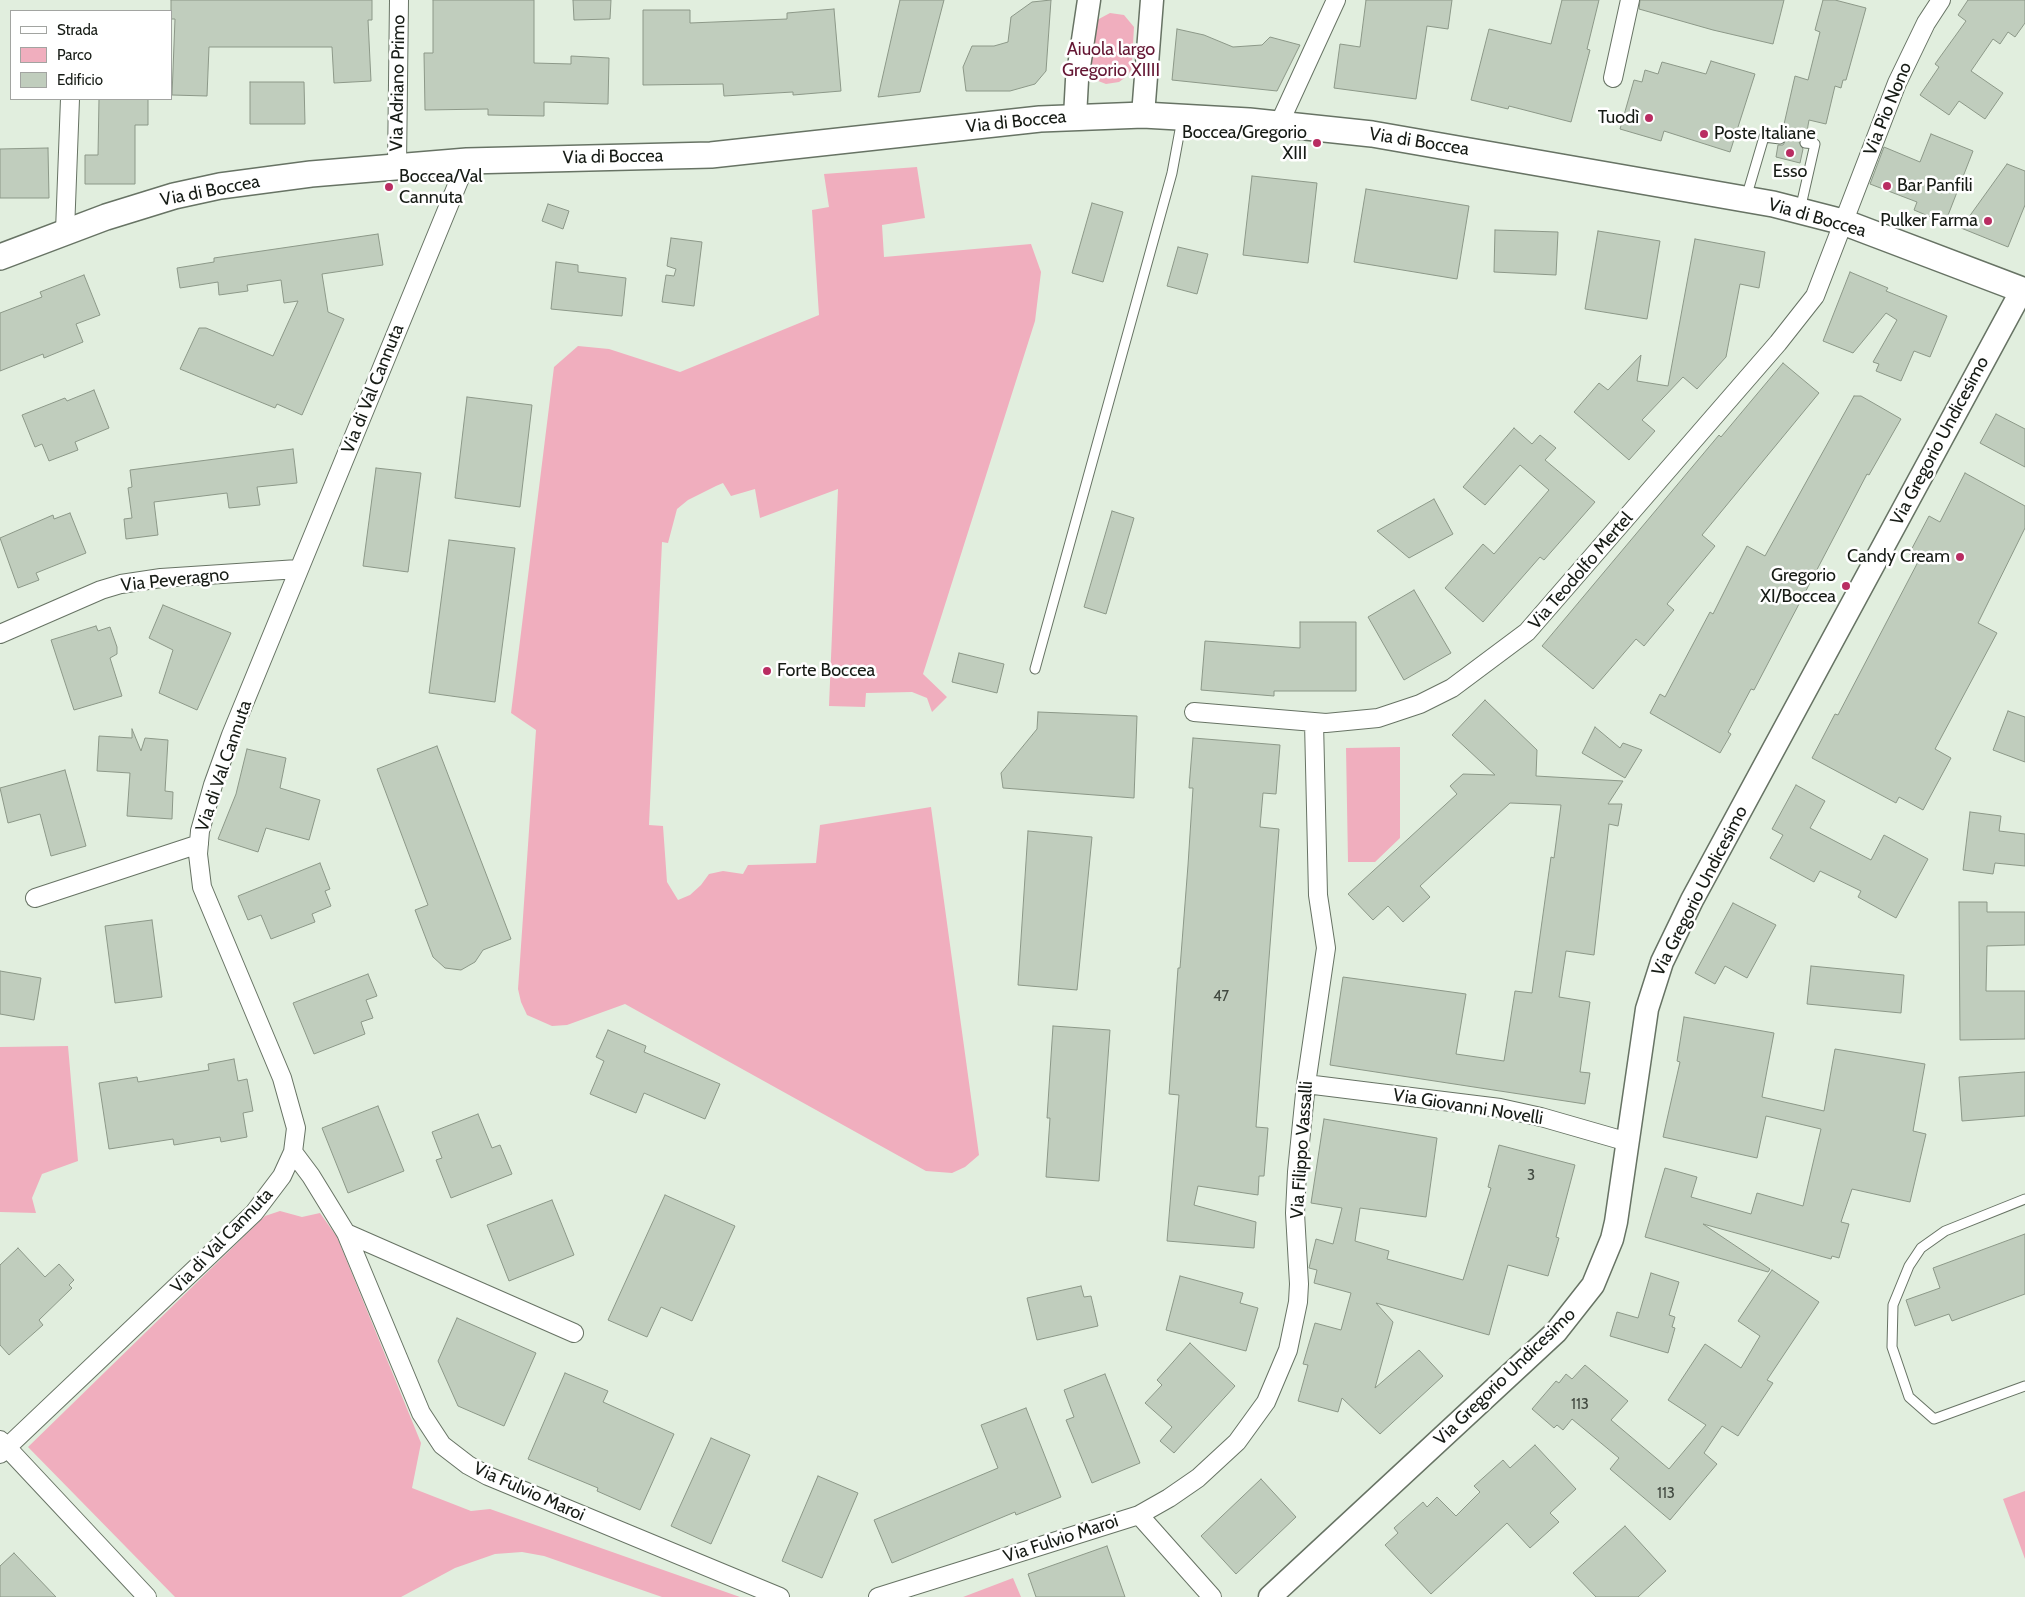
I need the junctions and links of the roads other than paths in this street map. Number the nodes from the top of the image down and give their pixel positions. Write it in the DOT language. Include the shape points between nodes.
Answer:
graph roads {
  1 [pos="399,0"];
  2 [pos="1089,0"];
  3 [pos="1152,0"];
  4 [pos="1336,0"];
  5 [pos="1630,0"];
  6 [pos="1940,0"];
  7 [pos="1613,78"];
  8 [pos="70,100"];
  9 [pos="1143,116"];
  10 [pos="1075,117"];
  11 [pos="1183,117"];
  12 [pos="1279,124"];
  13 [pos="1780,139"];
  14 [pos="1805,143"];
  15 [pos="467,160"];
  16 [pos="397,166"];
  17 [pos="1746,199"];
  18 [pos="1800,210"];
  19 [pos="1843,222"];
  20 [pos="65,231"];
  21 [pos="0,257"];
  22 [pos="2024,289"];
  23 [pos="298,569"];
  24 [pos="0,634"];
  25 [pos="1035,669"];
  26 [pos="1194,712"];
  27 [pos="1314,722"];
  28 [pos="198,844"];
  29 [pos="35,898"];
  30 [pos="1306,1084"];
  31 [pos="1628,1142"];
  32 [pos="293,1152"];
  33 [pos="2025,1199"];
  34 [pos="346,1233"];
  35 [pos="574,1333"];
  36 [pos="2025,1386"];
  37 [pos="2,1447"];
  38 [pos="1138,1515"];
  39 [pos="147,1597"];
  40 [pos="780,1597"];
  41 [pos="878,1597"];
  42 [pos="1212,1597"];
  43 [pos="1270,1597"];
  1 -- 16 [label="street, Via Adriano Primo"];
  2 -- 10 [label="street"];
  3 -- 9 [label="street"];
  4 -- 12 [label="street"];
  5 -- 7 [label="street"];
  6 -- 19 [label="street, Via Pio Nono" via="1922,30 1898,83"];
  8 -- 20 [label="street"];
  9 -- 10 [label="main road, Via di Boccea"];
  9 -- 11 [label="main road, Via di Boccea"];
  10 -- 15 [label="main road, Via di Boccea" via="711,155"];
  11 -- 12 [label="main road, Via di Boccea"];
  11 -- 25 [label="lane" via="1172,173"];
  12 -- 17 [label="main road, Via di Boccea" via="1372,134"];
  13 -- 17 [label="lane" via="1764,137"];
  14 -- 18 [label="lane" via="1815,144"];
  15 -- 16 [label="main road, Via di Boccea"];
  15 -- 23 [label="street, Via di Val Cannuta"];
  16 -- 20 [label="main road, Via di Boccea" via="311,174 202,190 156,201"];
  17 -- 18 [label="main road, Via di Boccea"];
  18 -- 19 [label="main road, Via di Boccea"];
  19 -- 22 [label="main road, Via di Boccea"];
  19 -- 27 [label="street, Via Teodolfo Mertel" via="1815,296 1806,308 1527,632 1467,679 1420,704 1363,721"];
  20 -- 21 [label="main road, Via di Boccea"];
  22 -- 31 [label="street, Via Gregorio Undicesimo" via="1692,900 1662,962 1647,1008"];
  23 -- 24 [label="street, Via Peveragno" via="161,578 121,584"];
  23 -- 28 [label="street, Via di Val Cannuta" via="225,753"];
  26 -- 27 [label="street, Via Teodolfo Mertel"];
  27 -- 30 [label="street, Via Filippo Vassalli" via="1318,895 1326,948"];
  28 -- 29 [label="street"];
  28 -- 32 [label="street, Via di Val Cannuta" via="205,897 292,1108 296,1128"];
  30 -- 31 [label="street, Via Giovanni Novelli" via="1500,1108"];
  30 -- 38 [label="street, Via Filippo Vassalli" via="1296,1172 1298,1302 1280,1372 1257,1417 1218,1461 1185,1488"];
  31 -- 43 [label="street, Via Gregorio Undicesimo" via="1612,1239 1593,1285 1576,1310 1484,1400"];
  32 -- 34 [label="street, Via Fulvio Maroi"];
  32 -- 37 [label="street, Via di Val Cannuta" via="282,1176 254,1212"];
  33 -- 36 [label="lane" via="1945,1231 1921,1248 1909,1266 1893,1304 1892,1347 1909,1397 1934,1419"];
  34 -- 35 [label="street"];
  34 -- 40 [label="street, Via Fulvio Maroi" via="425,1421 452,1454 494,1478"];
  37 -- 39 [label="street"];
  38 -- 41 [label="street, Via Fulvio Maroi"];
  38 -- 42 [label="street, Via Fulvio Maroi"];
}
